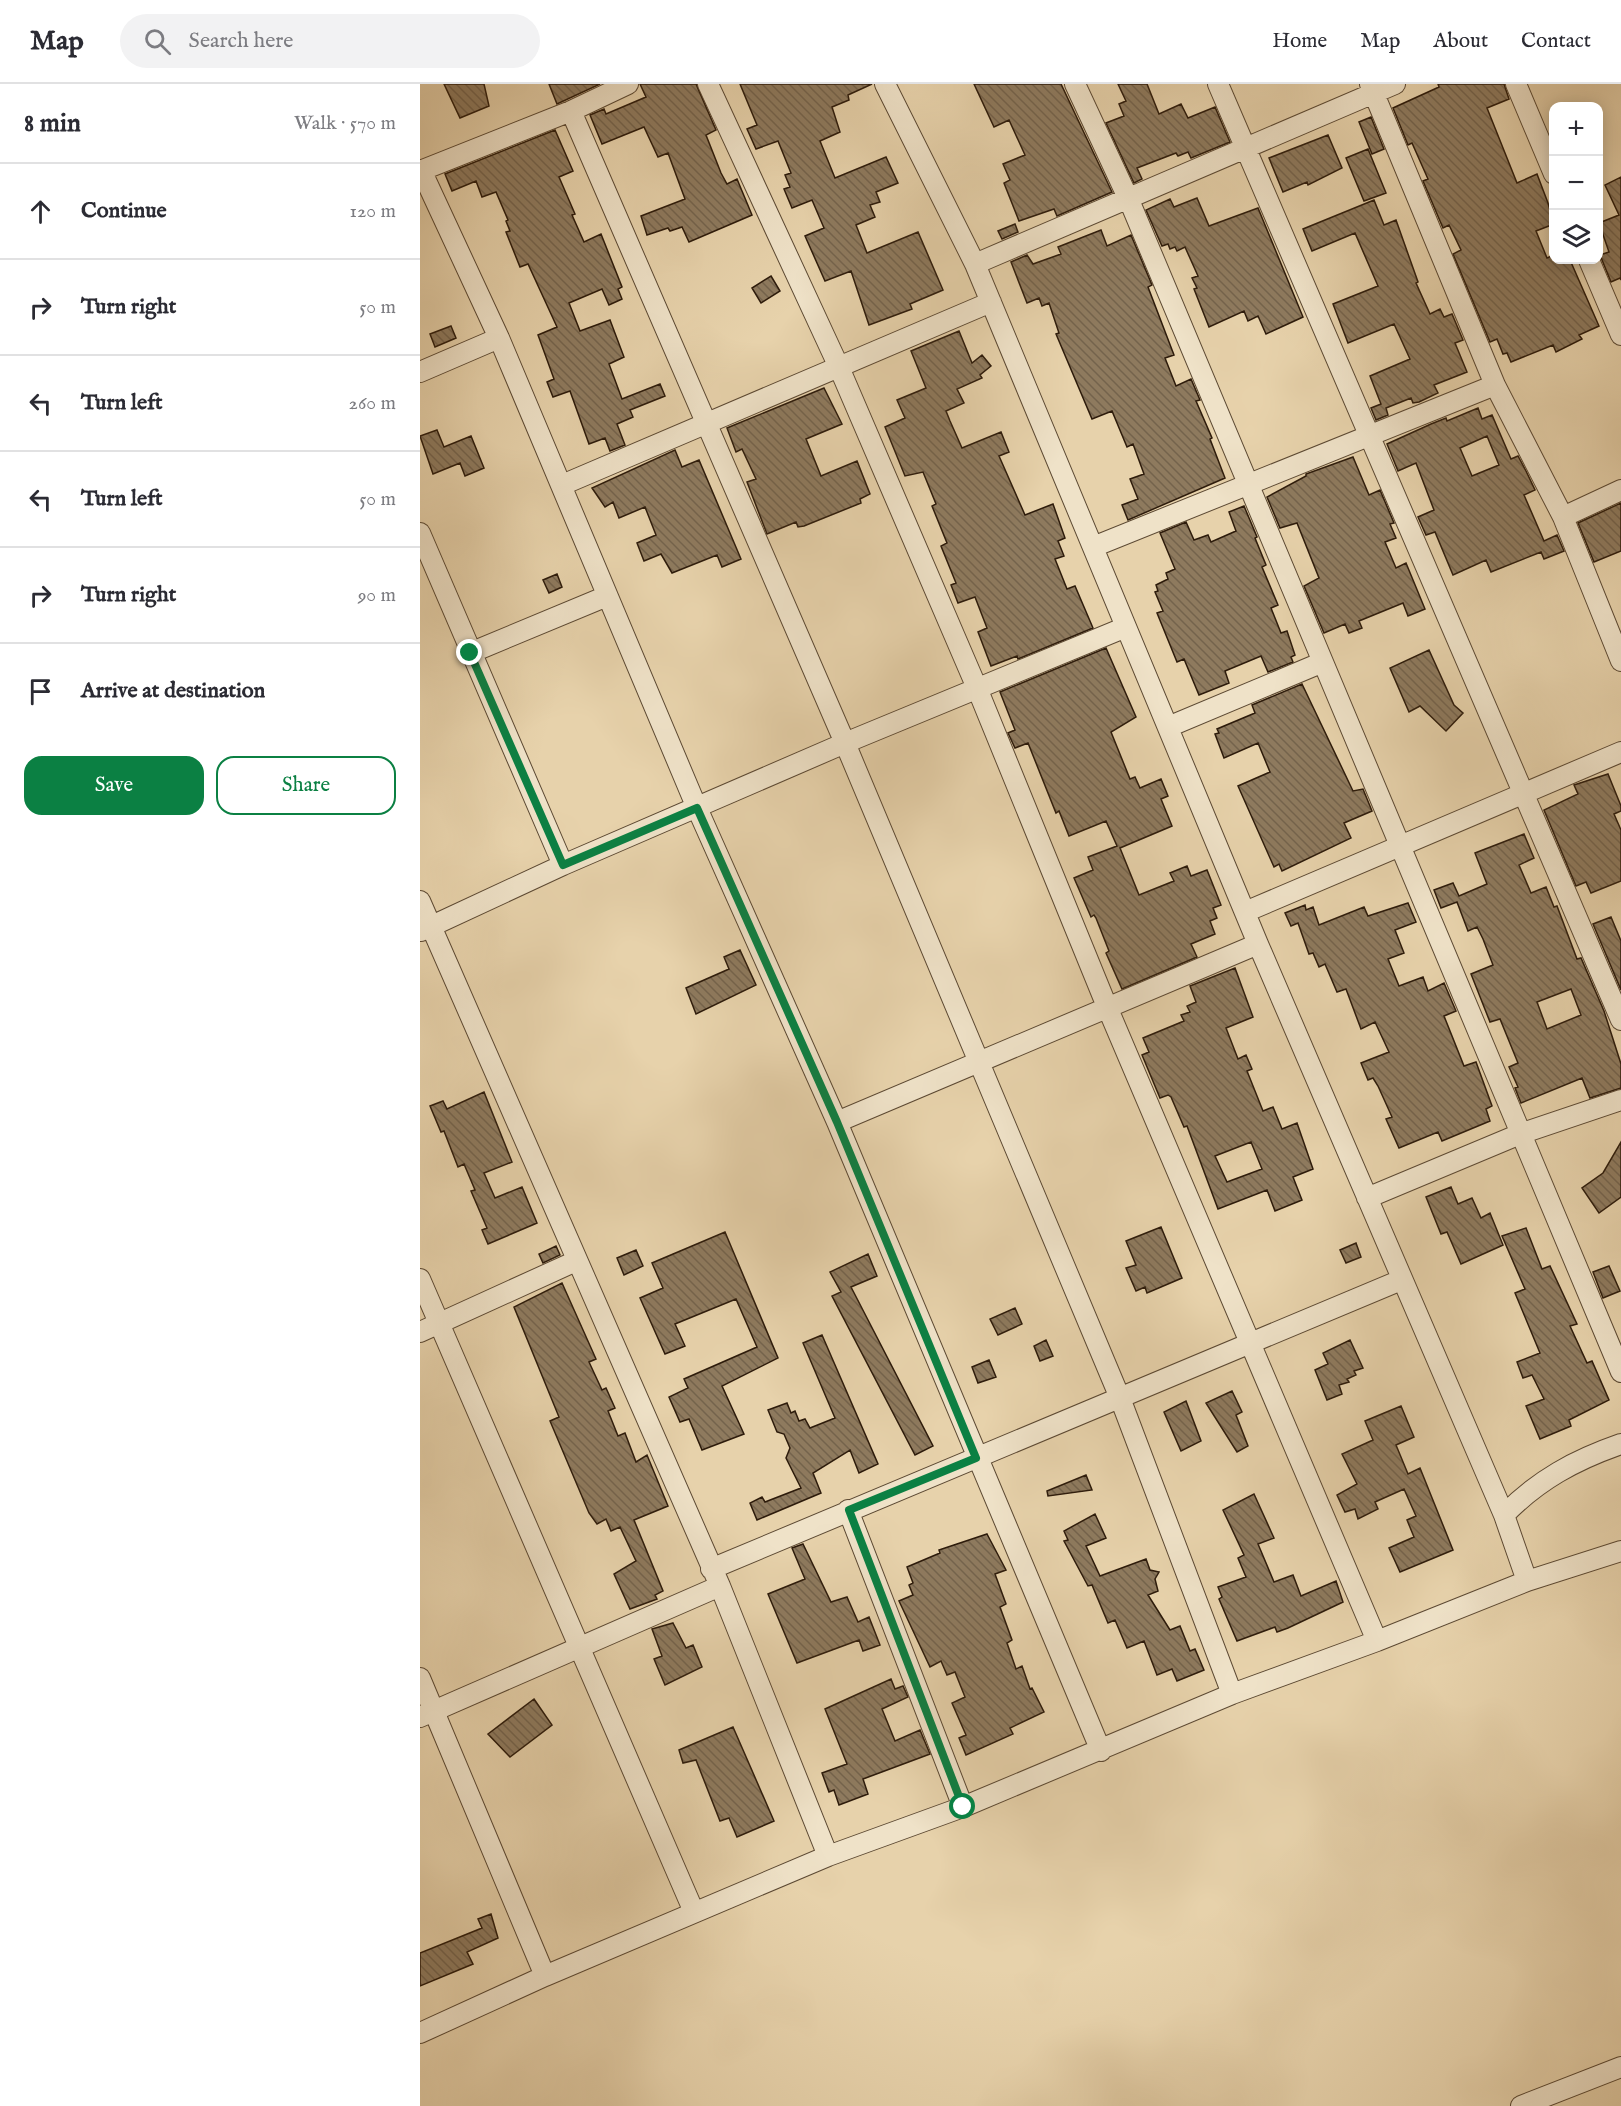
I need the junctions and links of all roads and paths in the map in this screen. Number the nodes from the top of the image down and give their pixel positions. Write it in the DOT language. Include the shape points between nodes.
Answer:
graph roads {
  1 [pos="628,84"];
  2 [pos="708,84"];
  3 [pos="885,84"];
  4 [pos="1075,84"];
  5 [pos="1218,84"];
  6 [pos="1395,84"];
  7 [pos="1516,84"];
  8 [pos="1372,88"];
  9 [pos="571,111"];
  10 [pos="1246,147"];
  11 [pos="1549,162"];
  12 [pos="421,171"];
  13 [pos="1129,200"];
  14 [pos="975,264"];
  15 [pos="1591,264"];
  16 [pos="991,302"];
  17 [pos="1621,335"];
  18 [pos="499,338"];
  19 [pos="838,365"];
  20 [pos="420,372"];
  21 [pos="1495,385"];
  22 [pos="706,422"];
  23 [pos="1371,435"];
  24 [pos="1248,484"];
  25 [pos="562,485"];
  26 [pos="1621,490"];
  27 [pos="1563,517"];
  28 [pos="422,543"];
  29 [pos="1093,547"];
  30 [pos="606,596"];
  31 [pos="1126,627"];
  32 [pos="470,653"];
  33 [pos="1621,661"];
  34 [pos="1323,662"];
  35 [pos="977,688"];
  36 [pos="1168,727"];
  37 [pos="845,743"];
  38 [pos="1621,752"];
  39 [pos="1523,794"];
  40 [pos="697,808"];
  41 [pos="1400,846"];
  42 [pos="563,865"];
  43 [pos="420,901"];
  44 [pos="1245,912"];
  45 [pos="426,929"];
  46 [pos="1258,944"];
  47 [pos="1108,1009"];
  48 [pos="1621,1020"];
  49 [pos="978,1064"];
  50 [pos="1621,1100"];
  51 [pos="837,1122"];
  52 [pos="1520,1134"];
  53 [pos="1367,1198"];
  54 [pos="576,1261"];
  55 [pos="420,1279"];
  56 [pos="1401,1280"];
  57 [pos="439,1324"];
  58 [pos="420,1332"];
  59 [pos="1251,1344"];
  60 [pos="1621,1372"];
  61 [pos="1120,1398"];
  62 [pos="1621,1443"];
  63 [pos="976,1458"];
  64 [pos="849,1510"];
  65 [pos="1504,1515"];
  66 [pos="1621,1551"];
  67 [pos="716,1578"];
  68 [pos="1527,1581"];
  69 [pos="1377,1641"];
  70 [pos="578,1648"];
  71 [pos="420,1678"];
  72 [pos="1232,1694"];
  73 [pos="427,1714"];
  74 [pos="1101,1751"];
  75 [pos="963,1807"];
  76 [pos="828,1856"];
  77 [pos="694,1912"];
  78 [pos="545,1976"];
  79 [pos="421,2030"];
  80 [pos="1621,2067"];
  81 [pos="1521,2106"];
  1 -- 9 [label="street"];
  2 -- 19 [label="street"];
  3 -- 14 [label="street"];
  4 -- 13 [label="street"];
  5 -- 10 [label="street"];
  6 -- 8 [label="street"];
  7 -- 11 [label="street"];
  8 -- 10 [label="street"];
  8 -- 21 [label="street"];
  9 -- 12 [label="street"];
  9 -- 22 [label="street"];
  10 -- 13 [label="street"];
  10 -- 23 [label="street"];
  12 -- 18 [label="street"];
  13 -- 14 [label="street"];
  13 -- 24 [label="street"];
  14 -- 16 [label="street"];
  15 -- 17 [label="street"];
  16 -- 19 [label="street"];
  16 -- 29 [label="street"];
  18 -- 20 [label="street"];
  18 -- 25 [label="street"];
  19 -- 22 [label="street"];
  19 -- 35 [label="street"];
  21 -- 23 [label="street"];
  21 -- 27 [label="street"];
  22 -- 25 [label="street"];
  22 -- 37 [label="street"];
  23 -- 24 [label="street"];
  23 -- 39 [label="street"];
  24 -- 29 [label="street"];
  24 -- 34 [label="street"];
  25 -- 30 [label="street"];
  26 -- 27 [label="street"];
  27 -- 33 [label="street"];
  28 -- 32 [label="street"];
  29 -- 31 [label="street"];
  30 -- 32 [label="street"];
  30 -- 40 [label="street"];
  31 -- 35 [label="street"];
  31 -- 36 [label="street"];
  32 -- 42 [label="street"];
  34 -- 36 [label="street"];
  34 -- 41 [label="street"];
  35 -- 37 [label="street"];
  35 -- 47 [label="street"];
  36 -- 44 [label="street"];
  37 -- 40 [label="street"];
  37 -- 49 [label="street"];
  38 -- 39 [label="street"];
  39 -- 41 [label="street"];
  39 -- 48 [label="street"];
  40 -- 42 [label="street"];
  40 -- 51 [label="street"];
  41 -- 44 [label="street"];
  41 -- 52 [label="street"];
  42 -- 45 [label="street"];
  43 -- 45 [label="street"];
  44 -- 46 [label="street"];
  45 -- 54 [label="street"];
  46 -- 47 [label="street"];
  46 -- 53 [label="street"];
  47 -- 49 [label="street"];
  47 -- 59 [label="street"];
  49 -- 51 [label="street"];
  49 -- 61 [label="street"];
  50 -- 52 [label="street"];
  51 -- 63 [label="street"];
  52 -- 53 [label="street"];
  52 -- 60 [label="street"];
  53 -- 56 [label="street"];
  54 -- 57 [label="street"];
  54 -- 67 [label="street"];
  55 -- 57 [label="street"];
  56 -- 59 [label="street"];
  56 -- 65 [label="street"];
  57 -- 58 [label="street"];
  57 -- 70 [label="street"];
  59 -- 61 [label="street"];
  59 -- 69 [label="street"];
  61 -- 63 [label="street"];
  61 -- 72 [label="street"];
  62 -- 65 [label="street" via="1561,1470 1528,1491"];
  63 -- 64 [label="street"];
  63 -- 74 [label="street"];
  64 -- 67 [label="street"];
  64 -- 75 [label="street"];
  65 -- 68 [label="street"];
  66 -- 68 [label="street"];
  67 -- 70 [label="street"];
  67 -- 76 [label="street"];
  68 -- 69 [label="street"];
  69 -- 72 [label="street"];
  70 -- 73 [label="street"];
  70 -- 77 [label="street"];
  71 -- 73 [label="street"];
  72 -- 74 [label="street"];
  73 -- 78 [label="street"];
  74 -- 75 [label="street"];
  75 -- 76 [label="street"];
  76 -- 77 [label="street"];
  77 -- 78 [label="street"];
  78 -- 79 [label="street"];
  80 -- 81 [label="street"];
}
